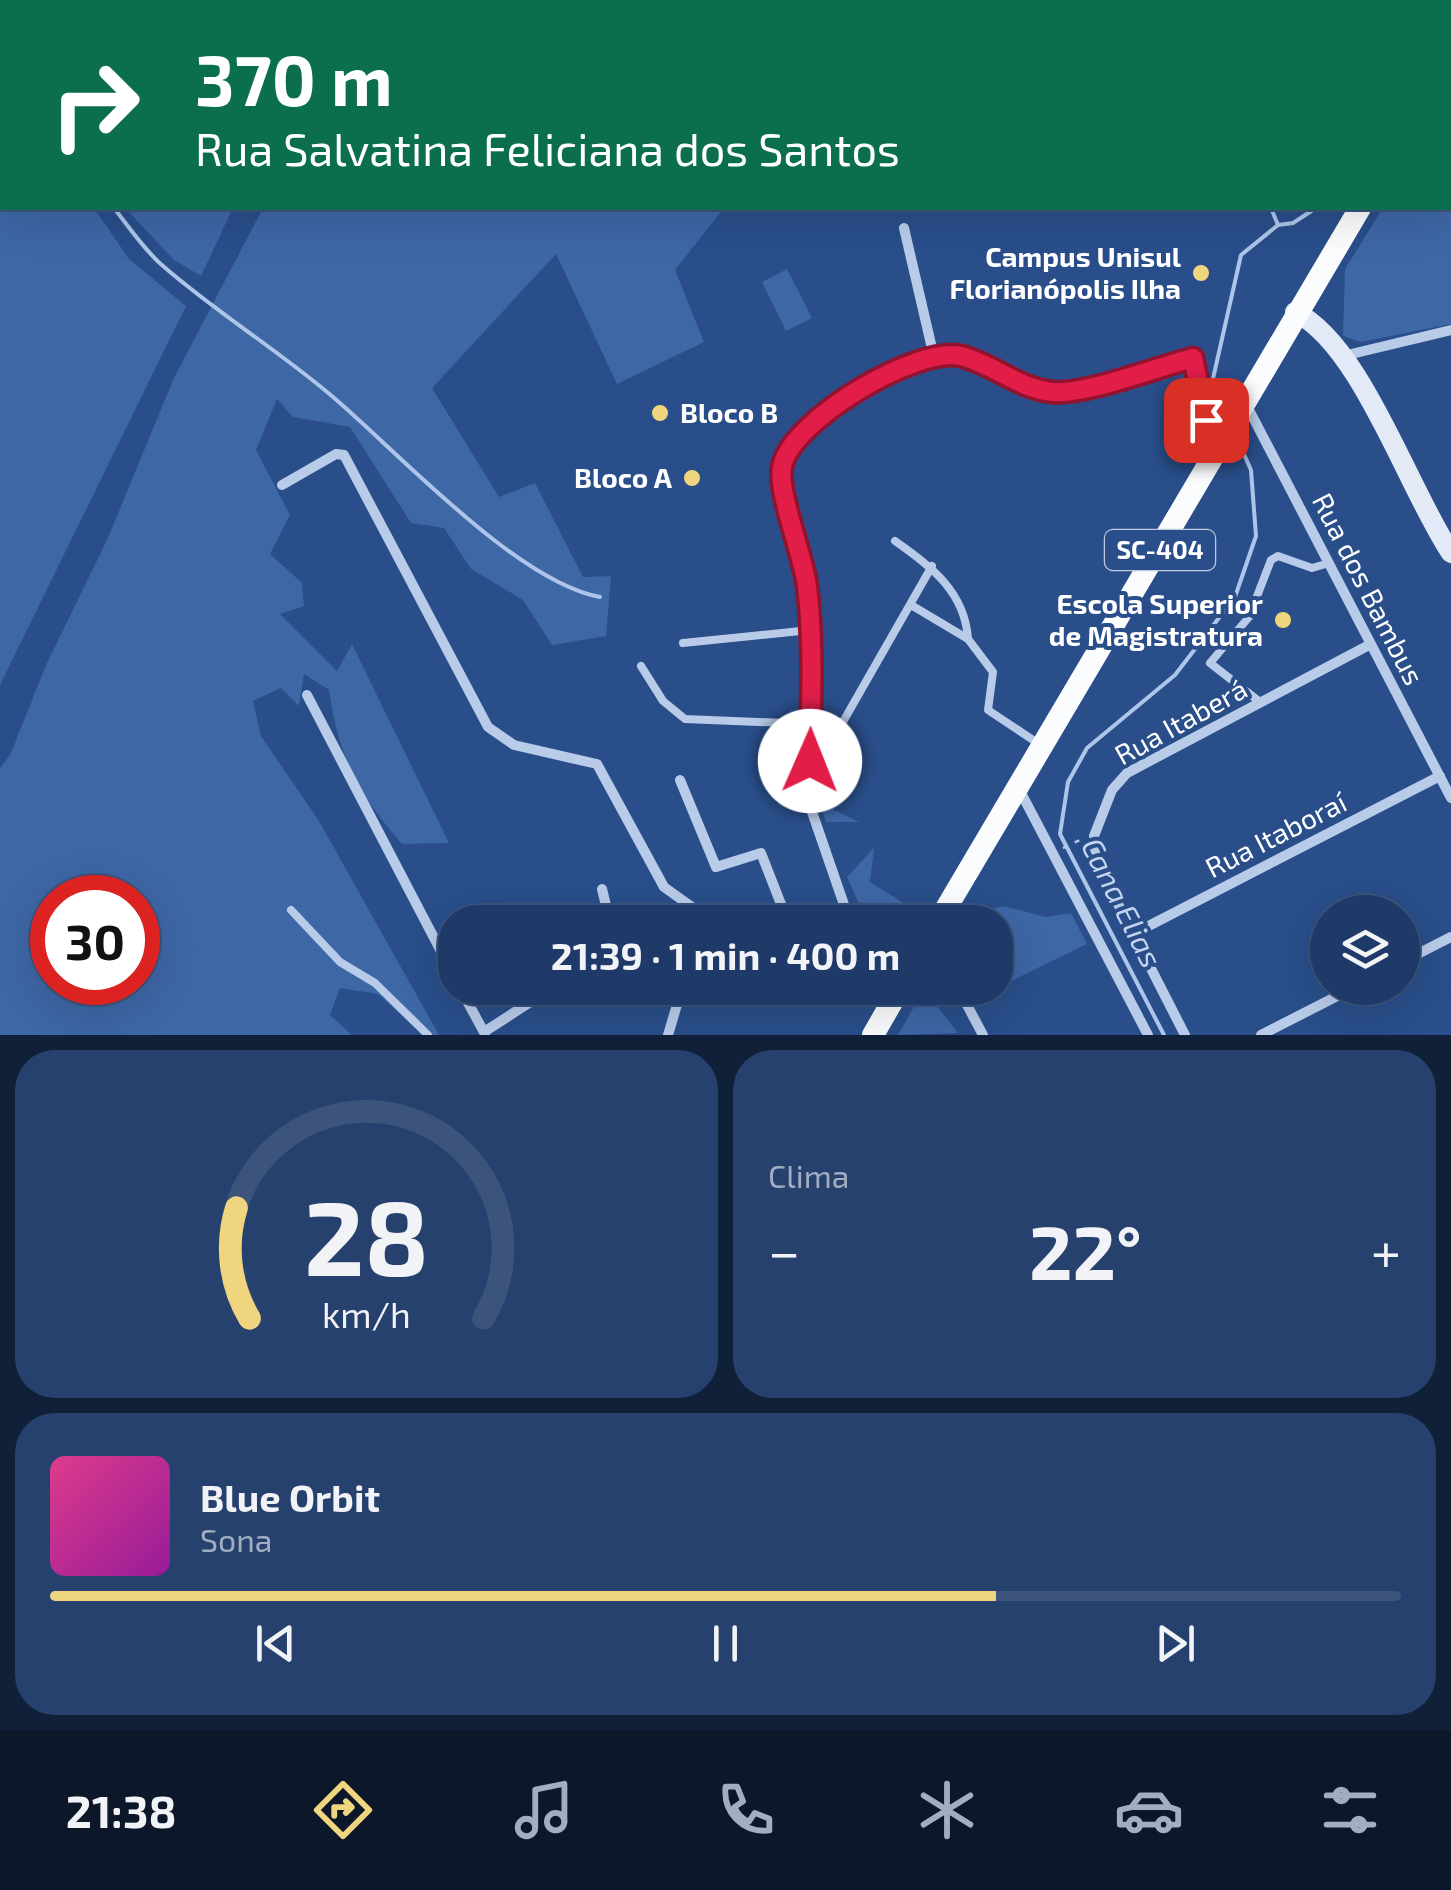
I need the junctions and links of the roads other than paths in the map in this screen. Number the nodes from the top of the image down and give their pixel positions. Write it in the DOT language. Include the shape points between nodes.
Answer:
graph roads {
  1 [pos="1359,210"];
  2 [pos="904,228"];
  3 [pos="1295,312"];
  4 [pos="1451,330"];
  5 [pos="1344,356"];
  6 [pos="934,357"];
  7 [pos="1246,402"];
  8 [pos="1223,443"];
  9 [pos="282,485"];
  10 [pos="895,541"];
  11 [pos="1451,553"];
  12 [pos="1329,563"];
  13 [pos="932,566"];
  14 [pos="911,605"];
  15 [pos="810,630"];
  16 [pos="968,639"];
  17 [pos="684,642"];
  18 [pos="1372,644"];
  19 [pos="641,666"];
  20 [pos="306,695"];
  21 [pos="1260,702"];
  22 [pos="810,724"];
  23 [pos="1042,745"];
  24 [pos="810,761"];
  25 [pos="1440,776"];
  26 [pos="680,780"];
  27 [pos="1018,786"];
  28 [pos="1451,798"];
  29 [pos="602,889"];
  30 [pos="606,905"];
  31 [pos="690,905"];
  32 [pos="781,905"];
  33 [pos="844,905"];
  34 [pos="948,905"];
  35 [pos="291,910"];
  36 [pos="1132,934"];
  37 [pos="1451,936"];
  38 [pos="438,946"];
  39 [pos="1420,952"];
  40 [pos="469,1005"];
  41 [pos="527,1005"];
  42 [pos="677,1005"];
  43 [pos="890,1005"];
  44 [pos="967,1005"];
  45 [pos="1320,1005"];
  46 [pos="484,1034"];
  47 [pos="428,1035"];
  48 [pos="668,1035"];
  49 [pos="873,1035"];
  50 [pos="983,1035"];
  51 [pos="1148,1035"];
  52 [pos="1185,1035"];
  53 [pos="1262,1035"];
  1 -- 3 [label="main road, SC-404"];
  2 -- 6 [label="street"];
  3 -- 5 [label="main road" via="1317,325"];
  3 -- 7 [label="main road, SC-404"];
  4 -- 5 [label="street"];
  5 -- 11 [label="main road"];
  6 -- 8 [label="street" via="960,356 1053,392 1193,358"];
  6 -- 15 [label="street" via="885,376 826,413 782,465"];
  7 -- 8 [label="main road, SC-404"];
  7 -- 12 [label="street, Rua dos Bambus"];
  8 -- 23 [label="main road, SC-404"];
  9 -- 31 [label="street" via="344,454 488,727 514,745 598,764 664,886"];
  10 -- 13 [label="lane"];
  12 -- 18 [label="street, Rua dos Bambus"];
  12 -- 21 [label="lane" via="1312,568 1278,556 1270,560 1248,618 1210,663"];
  13 -- 14 [label="lane"];
  13 -- 16 [label="lane" via="963,608"];
  14 -- 16 [label="lane"];
  14 -- 24 [label="lane" via="828,748"];
  15 -- 17 [label="lane"];
  15 -- 22 [label="street"];
  16 -- 23 [label="lane" via="994,672 988,710"];
  18 -- 21 [label="street, Rua Itaberá"];
  18 -- 25 [label="street, Rua dos Bambus"];
  19 -- 22 [label="lane" via="663,702 685,719"];
  20 -- 38 [label="street"];
  21 -- 36 [label="street, Rua Itaberá" via="1127,773 1112,790 1094,836 1100,871"];
  22 -- 24 [label="street"];
  23 -- 27 [label="main road, SC-404"];
  24 -- 33 [label="street" via="812,808"];
  25 -- 28 [label="street, Rua dos Bambus"];
  25 -- 36 [label="street, Rua Itaboraí"];
  26 -- 32 [label="street" via="716,867 761,853"];
  27 -- 34 [label="main road, SC-404"];
  27 -- 51 [label="street"];
  29 -- 30 [label="street"];
  35 -- 47 [label="lane" via="327,950 375,983"];
  36 -- 52 [label="street"];
  37 -- 39 [label="street"];
  40 -- 46 [label="street"];
  41 -- 46 [label="street"];
  42 -- 48 [label="street"];
  43 -- 49 [label="main road"];
  44 -- 50 [label="street"];
  45 -- 53 [label="street"];
}
